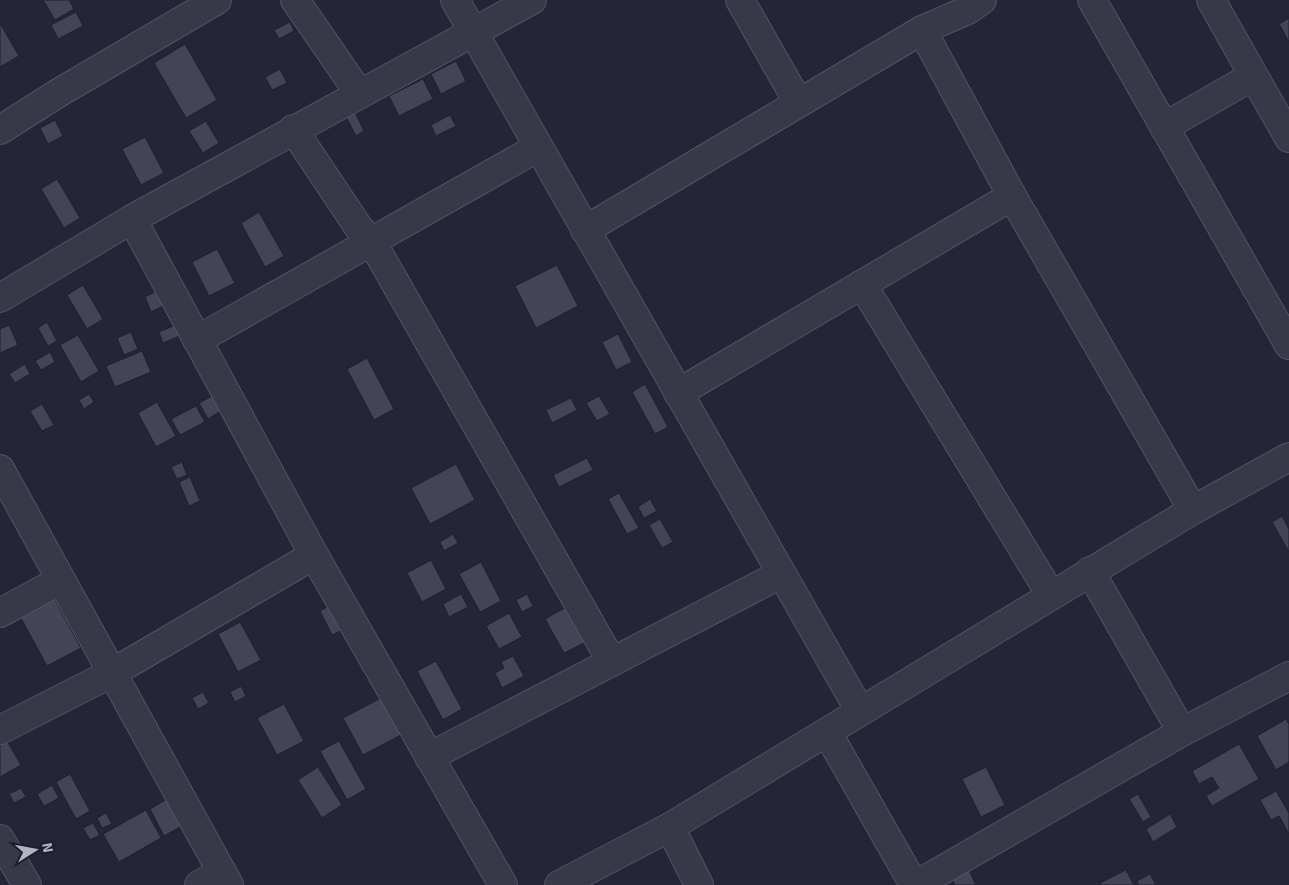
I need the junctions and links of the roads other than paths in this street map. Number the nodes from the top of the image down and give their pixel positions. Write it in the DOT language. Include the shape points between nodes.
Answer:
graph roads {
  1 [pos="218,0"];
  2 [pos="295,0"];
  3 [pos="455,0"];
  4 [pos="532,0"];
  5 [pos="740,0"];
  6 [pos="1092,0"];
  7 [pos="1211,0"];
  8 [pos="971,3"];
  9 [pos="922,30"];
  10 [pos="471,32"];
  11 [pos="1253,76"];
  12 [pos="359,93"];
  13 [pos="798,102"];
  14 [pos="1164,126"];
  15 [pos="293,129"];
  16 [pos="0,130"];
  17 [pos="1289,138"];
  18 [pos="537,148"];
  19 [pos="1012,196"];
  20 [pos="132,219"];
  21 [pos="585,230"];
  22 [pos="372,242"];
  23 [pos="862,284"];
  24 [pos="0,298"];
  25 [pos="196,340"];
  26 [pos="1289,345"];
  27 [pos="678,393"];
  28 [pos="1289,457"];
  29 [pos="0,469"];
  30 [pos="1193,510"];
  31 [pos="314,555"];
  32 [pos="1090,571"];
  33 [pos="781,574"];
  34 [pos="61,580"];
  35 [pos="1051,595"];
  36 [pos="0,613"];
  37 [pos="612,662"];
  38 [pos="112,673"];
  39 [pos="1289,676"];
  40 [pos="860,711"];
  41 [pos="0,730"];
  42 [pos="828,732"];
  43 [pos="1182,732"];
  44 [pos="429,757"];
  45 [pos="670,827"];
  46 [pos="0,839"];
  47 [pos="217,881"];
  48 [pos="27,885"];
  49 [pos="503,885"];
  50 [pos="559,885"];
  51 [pos="699,885"];
  52 [pos="915,885"];
  1 -- 16 [label="street"];
  2 -- 12 [label="street"];
  3 -- 10 [label="street"];
  4 -- 10 [label="street"];
  5 -- 13 [label="street"];
  6 -- 14 [label="street"];
  7 -- 11 [label="street"];
  8 -- 9 [label="street"];
  9 -- 13 [label="street"];
  9 -- 19 [label="street"];
  10 -- 12 [label="street"];
  10 -- 18 [label="street"];
  11 -- 14 [label="street"];
  11 -- 17 [label="street"];
  12 -- 15 [label="street"];
  13 -- 21 [label="street"];
  14 -- 26 [label="street"];
  15 -- 20 [label="street"];
  15 -- 22 [label="street" via="359,228"];
  18 -- 21 [label="street"];
  18 -- 22 [label="street"];
  19 -- 23 [label="street"];
  19 -- 30 [label="street"];
  20 -- 24 [label="street"];
  20 -- 25 [label="street"];
  21 -- 27 [label="street"];
  22 -- 25 [label="street"];
  22 -- 37 [label="street"];
  23 -- 27 [label="street"];
  23 -- 35 [label="street"];
  25 -- 31 [label="street"];
  27 -- 33 [label="street"];
  28 -- 30 [label="street"];
  29 -- 34 [label="street"];
  30 -- 32 [label="street"];
  31 -- 38 [label="street"];
  31 -- 44 [label="street"];
  32 -- 35 [label="street"];
  32 -- 43 [label="street"];
  33 -- 37 [label="street"];
  33 -- 40 [label="street"];
  34 -- 36 [label="street"];
  34 -- 38 [label="street"];
  35 -- 40 [label="street"];
  37 -- 44 [label="street"];
  38 -- 41 [label="street"];
  38 -- 47 [label="street"];
  39 -- 43 [label="street"];
  40 -- 42 [label="street"];
  42 -- 45 [label="street"];
  42 -- 52 [label="street"];
  43 -- 52 [label="street"];
  44 -- 49 [label="street"];
  45 -- 50 [label="street"];
  45 -- 51 [label="street"];
  46 -- 48 [label="street"];
}
